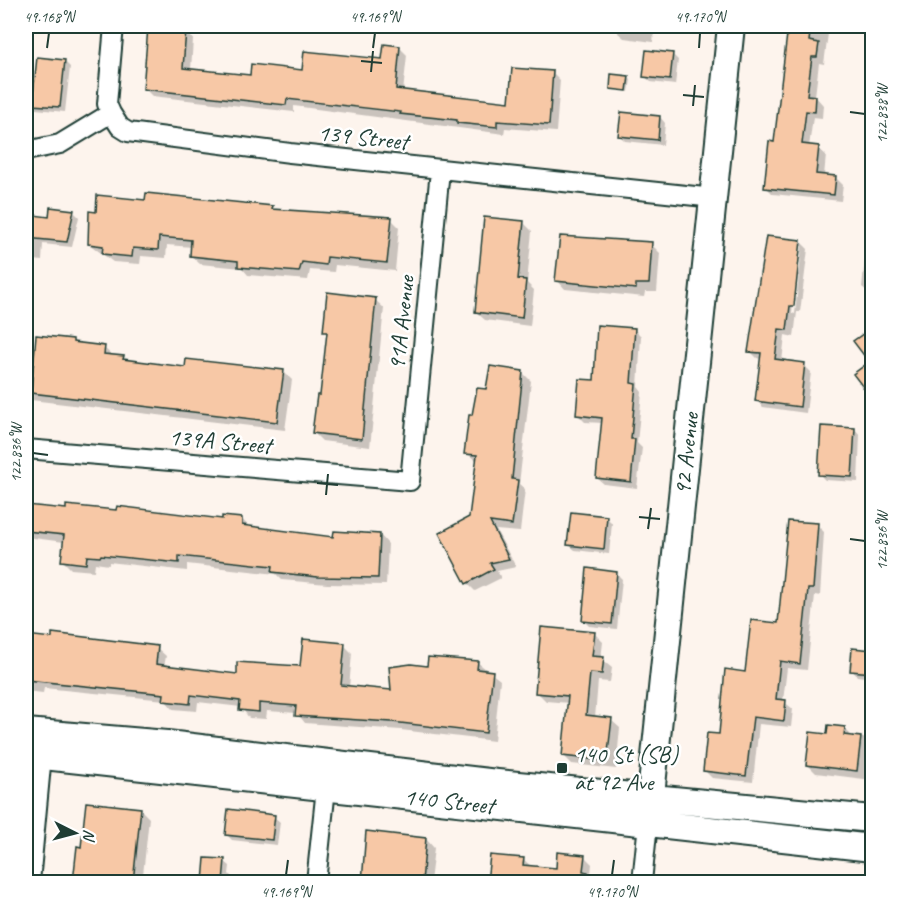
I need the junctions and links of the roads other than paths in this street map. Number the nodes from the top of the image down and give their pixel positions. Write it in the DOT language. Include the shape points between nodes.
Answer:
graph roads {
  1 [pos="114,26"];
  2 [pos="731,26"];
  3 [pos="111,113"];
  4 [pos="26,151"];
  5 [pos="440,170"];
  6 [pos="714,198"];
  7 [pos="26,449"];
  8 [pos="410,481"];
  9 [pos="26,732"];
  10 [pos="167,744"];
  11 [pos="34,754"];
  12 [pos="326,788"];
  13 [pos="650,798"];
  14 [pos="873,819"];
  15 [pos="648,823"];
  16 [pos="873,848"];
  17 [pos="30,882"];
  18 [pos="316,882"];
  19 [pos="642,882"];
  1 -- 3 [label="street" via="107,104"];
  2 -- 6 [label="main road, 92 Avenue"];
  3 -- 4 [label="street" via="60,144"];
  3 -- 5 [label="street, 139 Street" via="128,132"];
  5 -- 6 [label="street, 139 Street"];
  5 -- 8 [label="street, 91A Avenue"];
  6 -- 13 [label="main road, 92 Avenue"];
  7 -- 8 [label="street, 139A Street"];
  9 -- 10 [label="main road, 140 Street"];
  10 -- 11 [label="main road" via="142,752 54,744"];
  10 -- 13 [label="main road, 140 Street"];
  11 -- 12 [label="main road, 140 Street"];
  11 -- 17 [label="street"];
  12 -- 15 [label="main road, 140 Street"];
  12 -- 18 [label="street"];
  13 -- 14 [label="main road, 140 Street"];
  13 -- 15 [label="main road, 92 Avenue"];
  15 -- 16 [label="main road, 140 Street"];
  15 -- 19 [label="street, 92 Avenue"];
}
